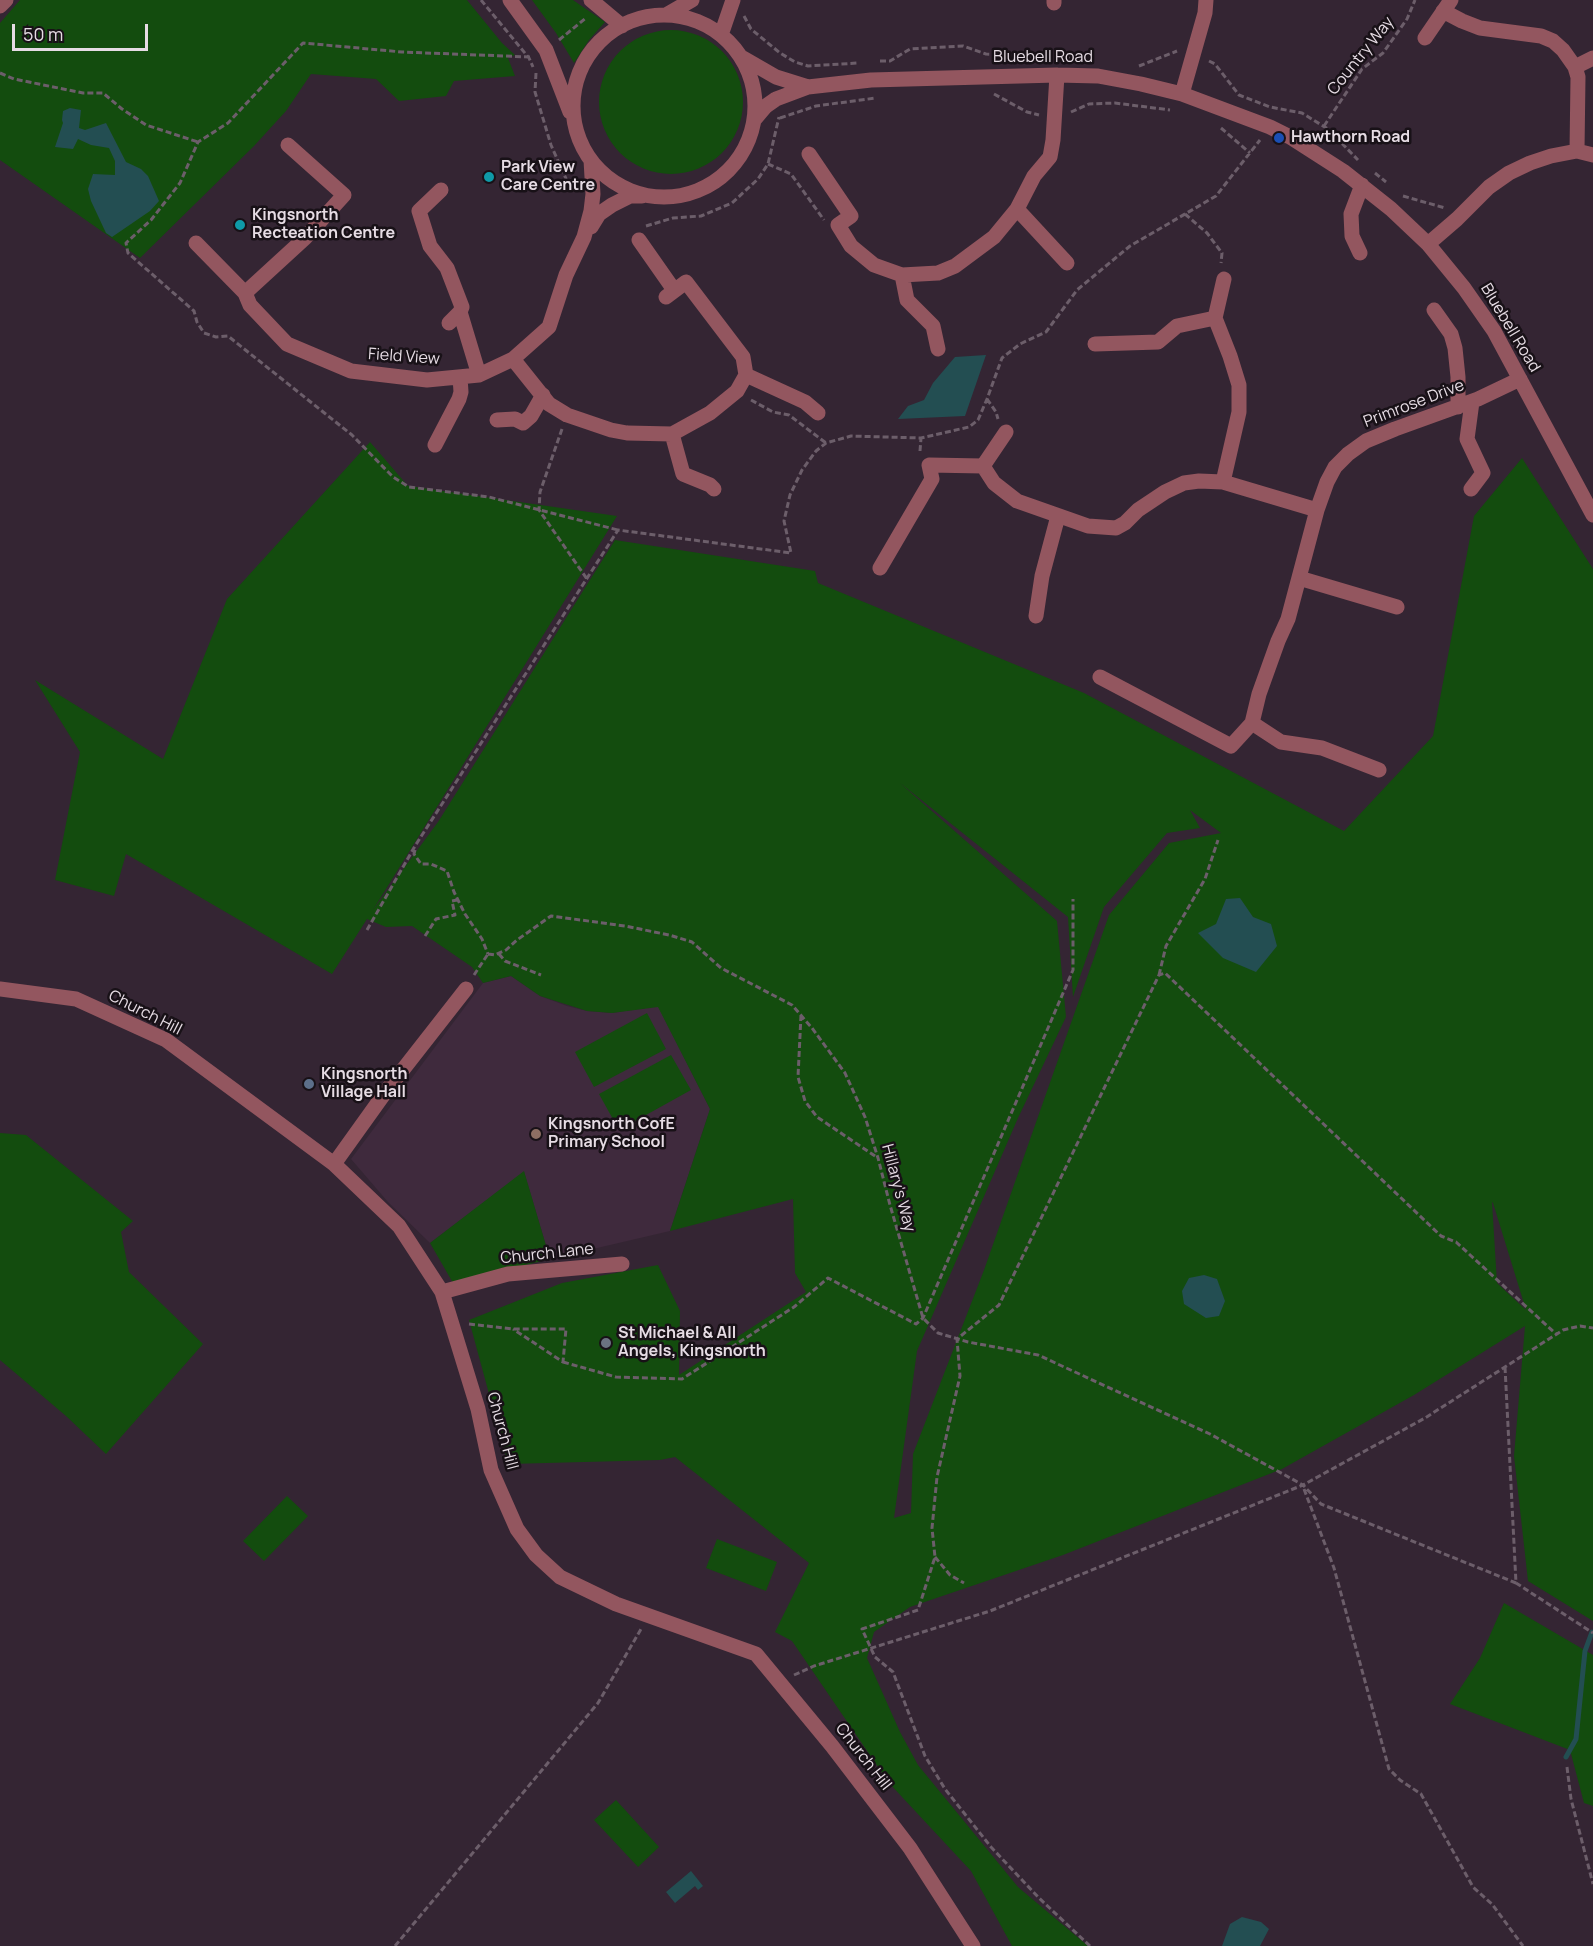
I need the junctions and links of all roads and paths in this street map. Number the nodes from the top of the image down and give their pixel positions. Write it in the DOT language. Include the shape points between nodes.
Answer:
graph roads {
  1 [pos="6,0"];
  2 [pos="481,0"];
  3 [pos="510,0"];
  4 [pos="693,0"];
  5 [pos="733,0"];
  6 [pos="1206,0"];
  7 [pos="1415,0"];
  8 [pos="594,2"];
  9 [pos="1447,5"];
  10 [pos="0,6"];
  11 [pos="666,15"];
  12 [pos="744,15"];
  13 [pos="622,26"];
  14 [pos="721,35"];
  15 [pos="1425,38"];
  16 [pos="546,50"];
  17 [pos="1192,54"];
  18 [pos="741,56"];
  19 [pos="529,58"];
  20 [pos="1086,58"];
  21 [pos="1593,58"];
  22 [pos="867,62"];
  23 [pos="879,62"];
  24 [pos="1131,64"];
  25 [pos="1575,67"];
  26 [pos="0,73"];
  27 [pos="1057,75"];
  28 [pos="808,87"];
  29 [pos="983,94"];
  30 [pos="1182,94"];
  31 [pos="881,98"];
  32 [pos="1180,111"];
  33 [pos="1054,118"];
  34 [pos="754,119"];
  35 [pos="575,126"];
  36 [pos="1220,126"];
  37 [pos="1324,126"];
  38 [pos="1270,127"];
  39 [pos="288,145"];
  40 [pos="1577,151"];
  41 [pos="1250,153"];
  42 [pos="809,154"];
  43 [pos="1593,155"];
  44 [pos="591,160"];
  45 [pos="768,164"];
  46 [pos="1362,185"];
  47 [pos="441,190"];
  48 [pos="571,190"];
  49 [pos="650,195"];
  50 [pos="1017,209"];
  51 [pos="1185,214"];
  52 [pos="845,221"];
  53 [pos="640,233"];
  54 [pos="584,237"];
  55 [pos="196,243"];
  56 [pos="1428,244"];
  57 [pos="1360,253"];
  58 [pos="1067,263"];
  59 [pos="902,275"];
  60 [pos="1224,279"];
  61 [pos="245,293"];
  62 [pos="1434,310"];
  63 [pos="1215,318"];
  64 [pos="1095,344"];
  65 [pos="938,349"];
  66 [pos="513,359"];
  67 [pos="479,375"];
  68 [pos="746,375"];
  69 [pos="460,377"];
  70 [pos="1521,379"];
  71 [pos="737,390"];
  72 [pos="543,395"];
  73 [pos="987,399"];
  74 [pos="1465,404"];
  75 [pos="818,413"];
  76 [pos="567,415"];
  77 [pos="497,420"];
  78 [pos="1006,432"];
  79 [pos="672,434"];
  80 [pos="826,443"];
  81 [pos="435,444"];
  82 [pos="983,466"];
  83 [pos="1223,482"];
  84 [pos="714,489"];
  85 [pos="1471,489"];
  86 [pos="1317,510"];
  87 [pos="1593,515"];
  88 [pos="1058,516"];
  89 [pos="880,568"];
  90 [pos="1299,578"];
  91 [pos="587,579"];
  92 [pos="1397,607"];
  93 [pos="1035,616"];
  94 [pos="1100,677"];
  95 [pos="1252,723"];
  96 [pos="1379,770"];
  97 [pos="1218,840"];
  98 [pos="415,846"];
  99 [pos="1073,899"];
  100 [pos="457,900"];
  101 [pos="367,930"];
  102 [pos="425,936"];
  103 [pos="488,954"];
  104 [pos="499,954"];
  105 [pos="541,975"];
  106 [pos="1159,975"];
  107 [pos="0,989"];
  108 [pos="466,989"];
  109 [pos="801,1015"];
  110 [pos="878,1158"];
  111 [pos="334,1164"];
  112 [pos="622,1264"];
  113 [pos="442,1292"];
  114 [pos="923,1318"];
  115 [pos="452,1323"];
  116 [pos="1593,1328"];
  117 [pos="513,1329"];
  118 [pos="1556,1334"];
  119 [pos="957,1339"];
  120 [pos="563,1362"];
  121 [pos="1505,1367"];
  122 [pos="1303,1485"];
  123 [pos="935,1557"];
  124 [pos="964,1583"];
  125 [pos="1516,1583"];
  126 [pos="648,1617"];
  127 [pos="1593,1633"];
  128 [pos="871,1648"];
  129 [pos="780,1681"];
  130 [pos="1567,1767"];
  131 [pos="1593,1884"];
  132 [pos="395,1946"];
  133 [pos="973,1946"];
  134 [pos="1090,1946"];
  135 [pos="1523,1946"];
  1 -- 10 [label="street"];
  2 -- 19 [label="path"];
  3 -- 16 [label="street"];
  4 -- 11 [label="street"];
  5 -- 14 [label="street"];
  6 -- 17 [label="street"];
  7 -- 37 [label="path, Country Way" via="1383,53 1362,69"];
  8 -- 13 [label="street"];
  8 -- 16 [label="path" via="579,26"];
  9 -- 15 [label="street"];
  9 -- 25 [label="street" via="1461,21 1480,28 1552,41"];
  11 -- 13 [label="street" via="649,16"];
  11 -- 14 [label="street" via="694,20"];
  12 -- 22 [label="path" via="751,29 780,53 808,66"];
  13 -- 35 [label="street" via="592,51 578,77 573,106"];
  14 -- 18 [label="street"];
  16 -- 19 [label="path"];
  16 -- 35 [label="street"];
  17 -- 24 [label="path" via="1178,51 1141,66"];
  17 -- 30 [label="street"];
  18 -- 28 [label="street, Bluebell Road" via="776,77"];
  18 -- 34 [label="street" via="750,75"];
  19 -- 26 [label="path" via="303,43 228,123 198,142 146,125 103,93 14,79"];
  19 -- 48 [label="path" via="537,75 535,92 551,145"];
  20 -- 23 [label="path" via="986,54 963,46 910,49 890,61"];
  21 -- 25 [label="street"];
  25 -- 40 [label="street" via="1579,89"];
  27 -- 28 [label="street, Bluebell Road" via="871,80"];
  27 -- 30 [label="street, Bluebell Road" via="1098,76"];
  27 -- 33 [label="street"];
  28 -- 34 [label="street, Bluebell Road" via="776,99"];
  29 -- 33 [label="path" via="995,94 1027,112"];
  30 -- 38 [label="street, Bluebell Road"];
  31 -- 45 [label="path" via="816,106 779,118"];
  32 -- 33 [label="path" via="1089,104"];
  33 -- 50 [label="street" via="1050,157 1034,176"];
  34 -- 49 [label="street" via="740,157 724,175 678,196"];
  35 -- 44 [label="street"];
  36 -- 41 [label="path"];
  38 -- 41 [label="path"];
  38 -- 46 [label="street, Bluebell Road"];
  39 -- 61 [label="street" via="344,195 306,238"];
  40 -- 43 [label="street"];
  40 -- 56 [label="street" via="1530,163 1509,173"];
  41 -- 51 [label="path" via="1216,196"];
  42 -- 52 [label="street"];
  44 -- 49 [label="street" via="614,182"];
  44 -- 54 [label="street, Field View" via="593,194"];
  45 -- 52 [label="path" via="791,174 825,220"];
  45 -- 53 [label="path" via="732,203 701,216 673,218"];
  46 -- 56 [label="street, Bluebell Road"];
  46 -- 57 [label="street" via="1351,214 1352,236"];
  47 -- 67 [label="street" via="419,211 422,226 430,246 447,268 462,307 454,318"];
  49 -- 54 [label="street, Field View" via="630,196 612,205 599,214"];
  50 -- 58 [label="street"];
  50 -- 59 [label="street" via="994,237 955,266 938,273"];
  51 -- 60 [label="path" via="1222,253 1220,269"];
  51 -- 73 [label="path" via="1130,246 1077,290 1046,332 1002,358"];
  52 -- 59 [label="street" via="851,246 874,265"];
  53 -- 68 [label="street" via="670,293 686,282 743,357"];
  54 -- 66 [label="street, Field View" via="566,274 549,327"];
  55 -- 61 [label="street, Field View"];
  56 -- 70 [label="street, Bluebell Road" via="1494,331"];
  59 -- 65 [label="street" via="907,300 933,326"];
  60 -- 63 [label="street"];
  61 -- 69 [label="street, Field View" via="250,305 287,344 351,371 427,380"];
  62 -- 74 [label="street" via="1451,334"];
  63 -- 64 [label="street" via="1177,326 1158,342"];
  63 -- 83 [label="street" via="1239,385 1239,412"];
  66 -- 67 [label="street, Field View"];
  66 -- 72 [label="street"];
  67 -- 69 [label="street, Field View"];
  68 -- 71 [label="street"];
  68 -- 75 [label="street" via="805,402"];
  69 -- 81 [label="street" via="459,399"];
  70 -- 74 [label="street, Primrose Drive"];
  70 -- 87 [label="street, Bluebell Road"];
  71 -- 79 [label="street" via="710,413"];
  71 -- 80 [label="path" via="773,412 789,415"];
  72 -- 76 [label="street" via="549,404"];
  72 -- 77 [label="street" via="524,423"];
  73 -- 78 [label="path" via="1000,428"];
  73 -- 80 [label="path" via="978,420 969,427 921,438 851,436"];
  74 -- 85 [label="street" via="1467,439 1483,473"];
  74 -- 86 [label="street, Primrose Drive" via="1376,437 1348,454 1335,467"];
  76 -- 79 [label="street" via="627,433"];
  76 -- 91 [label="path" via="540,492 539,507"];
  78 -- 82 [label="street"];
  79 -- 84 [label="street" via="683,474"];
  80 -- 91 [label="path" via="802,470 790,495 784,520 791,554 618,530"];
  82 -- 88 [label="street" via="994,483 1017,501"];
  82 -- 89 [label="street" via="929,465 932,479"];
  83 -- 86 [label="street"];
  83 -- 88 [label="street" via="1184,483 1116,528 1088,526"];
  86 -- 90 [label="street, Primrose Drive"];
  88 -- 93 [label="street"];
  90 -- 92 [label="street"];
  90 -- 95 [label="street, Primrose Drive" via="1288,619 1258,694"];
  91 -- 98 [label="path"];
  94 -- 95 [label="street" via="1231,746"];
  95 -- 96 [label="street" via="1281,742 1322,748"];
  97 -- 106 [label="path" via="1205,879 1166,946"];
  98 -- 100 [label="path" via="414,854 421,864 447,871"];
  98 -- 101 [label="path"];
  99 -- 114 [label="path" via="1073,970"];
  100 -- 102 [label="path" via="452,901 455,915 436,919"];
  100 -- 103 [label="path"];
  103 -- 104 [label="path"];
  103 -- 108 [label="path"];
  104 -- 105 [label="path" via="505,961"];
  104 -- 109 [label="path, Hillary's Way" via="551,916 647,930 692,942 722,969 792,1005"];
  106 -- 118 [label="path" via="1165,973 1441,1236 1456,1242"];
  106 -- 119 [label="path" via="999,1305"];
  107 -- 111 [label="street, Church Hill" via="76,999 166,1040"];
  108 -- 111 [label="street"];
  109 -- 110 [label="path, Hillary's Way" via="845,1073"];
  109 -- 110 [label="path" via="798,1077 805,1101 817,1117"];
  110 -- 114 [label="path, Hillary's Way"];
  111 -- 113 [label="street, Church Hill" via="399,1226"];
  112 -- 113 [label="street, Church Lane" via="508,1274"];
  113 -- 115 [label="street, Church Hill"];
  114 -- 119 [label="path" via="938,1333"];
  114 -- 120 [label="path" via="916,1324 828,1278 794,1307 682,1379 616,1377"];
  115 -- 117 [label="path"];
  115 -- 126 [label="street, Church Hill" via="478,1409 491,1470 517,1529 536,1555 560,1577"];
  116 -- 118 [label="path" via="1580,1326"];
  117 -- 120 [label="path"];
  117 -- 120 [label="path" via="566,1329"];
  118 -- 121 [label="path"];
  119 -- 122 [label="path" via="1038,1355 1210,1434"];
  119 -- 123 [label="path" via="960,1376 937,1477 932,1528"];
  121 -- 122 [label="path" via="1425,1418"];
  121 -- 125 [label="path"];
  122 -- 125 [label="path" via="1321,1504"];
  122 -- 128 [label="path" via="990,1611"];
  122 -- 135 [label="path" via="1334,1568 1389,1769 1421,1794 1473,1887 1492,1904"];
  123 -- 124 [label="path" via="950,1575"];
  123 -- 128 [label="path" via="918,1610 862,1629"];
  125 -- 127 [label="path"];
  126 -- 129 [label="street, Church Hill" via="756,1654"];
  126 -- 132 [label="path" via="598,1703"];
  128 -- 129 [label="path"];
  128 -- 134 [label="path" via="875,1657 893,1672 925,1756 945,1789 991,1847"];
  129 -- 133 [label="street, Church Hill" via="910,1848"];
  130 -- 131 [label="path" via="1571,1799"];
}
